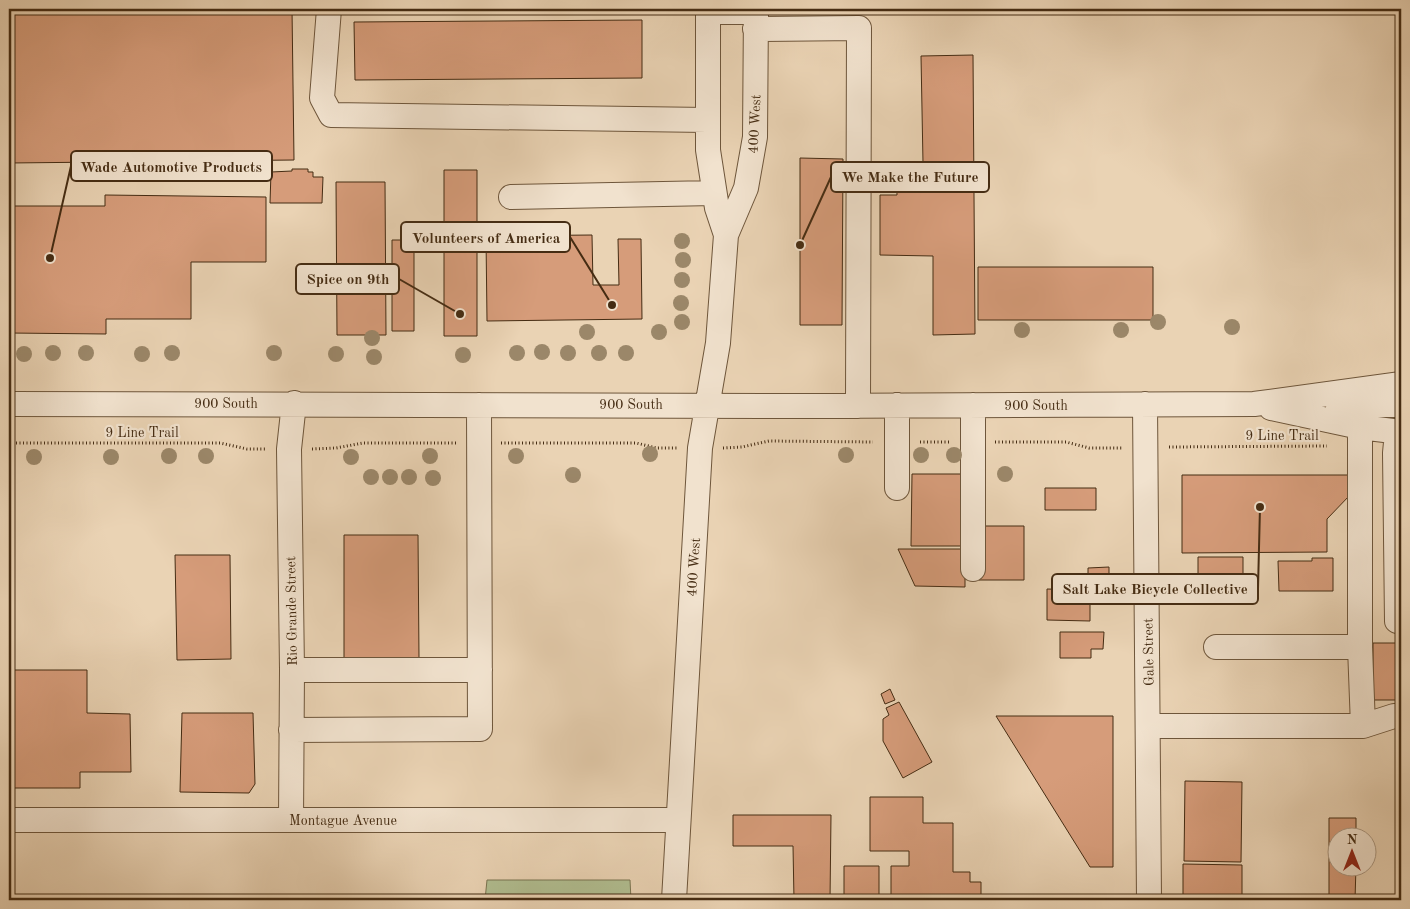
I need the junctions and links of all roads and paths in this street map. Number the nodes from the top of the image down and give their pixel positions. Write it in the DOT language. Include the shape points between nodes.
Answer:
graph roads {
  1 [pos="329,9"];
  2 [pos="708,10"];
  3 [pos="756,17"];
  4 [pos="707,120"];
  5 [pos="714,193"];
  6 [pos="511,197"];
  7 [pos="726,235"];
  8 [pos="1401,384"];
  9 [pos="294,403"];
  10 [pos="9,404"];
  11 [pos="709,404"];
  12 [pos="1146,404"];
  13 [pos="1254,404"];
  14 [pos="479,405"];
  15 [pos="897,405"];
  16 [pos="972,405"];
  17 [pos="1401,405"];
  18 [pos="858,406"];
  19 [pos="1399,432"];
  20 [pos="1360,437"];
  21 [pos="9,443"];
  22 [pos="1162,447"];
  23 [pos="268,449"];
  24 [pos="897,488"];
  25 [pos="972,569"];
  26 [pos="1397,621"];
  27 [pos="1216,647"];
  28 [pos="1360,647"];
  29 [pos="292,670"];
  30 [pos="480,670"];
  31 [pos="1401,716"];
  32 [pos="1149,726"];
  33 [pos="1363,726"];
  34 [pos="292,730"];
  35 [pos="9,820"];
  36 [pos="291,820"];
  37 [pos="678,820"];
  38 [pos="674,900"];
  39 [pos="1149,900"];
  1 -- 4 [label="street" via="322,98 331,115"];
  2 -- 3 [label="street"];
  2 -- 4 [label="street, 400 West"];
  3 -- 7 [label="street, 400 West" via="753,154 746,188"];
  3 -- 18 [label="street" via="859,28"];
  4 -- 5 [label="street, 400 West"];
  5 -- 6 [label="street"];
  5 -- 7 [label="street, 400 West"];
  7 -- 11 [label="street, 400 West" via="718,343"];
  8 -- 13 [label="street, 900 South"];
  9 -- 10 [label="street, 900 South"];
  9 -- 14 [label="street, 900 South"];
  9 -- 29 [label="street, Rio Grande Street" via="288,449"];
  11 -- 14 [label="street, 900 South"];
  11 -- 18 [label="street, 900 South"];
  11 -- 37 [label="street, 400 West" via="700,448"];
  12 -- 13 [label="street, 900 South"];
  12 -- 16 [label="street, 900 South"];
  12 -- 32 [label="street, Gale Street"];
  13 -- 17 [label="street"];
  13 -- 20 [label="street, 900 South"];
  14 -- 30 [label="street"];
  15 -- 16 [label="street, 900 South"];
  15 -- 18 [label="street, 900 South"];
  15 -- 24 [label="street"];
  16 -- 25 [label="street"];
  19 -- 20 [label="street, 900 South"];
  19 -- 26 [label="street" via="1395,453"];
  20 -- 22 [label="path, 9 Line Trail"];
  20 -- 28 [label="street"];
  21 -- 23 [label="path, 9 Line Trail" via="220,443 247,449"];
  27 -- 28 [label="street"];
  28 -- 33 [label="street"];
  29 -- 30 [label="street"];
  29 -- 34 [label="street, Rio Grande Street"];
  30 -- 34 [label="street" via="480,729"];
  31 -- 33 [label="street"];
  32 -- 33 [label="street"];
  32 -- 39 [label="street, Gale Street"];
  34 -- 36 [label="street, Rio Grande Street"];
  35 -- 36 [label="street, Montague Avenue"];
  36 -- 37 [label="street, Montague Avenue"];
  37 -- 38 [label="street, 400 West"];
}
